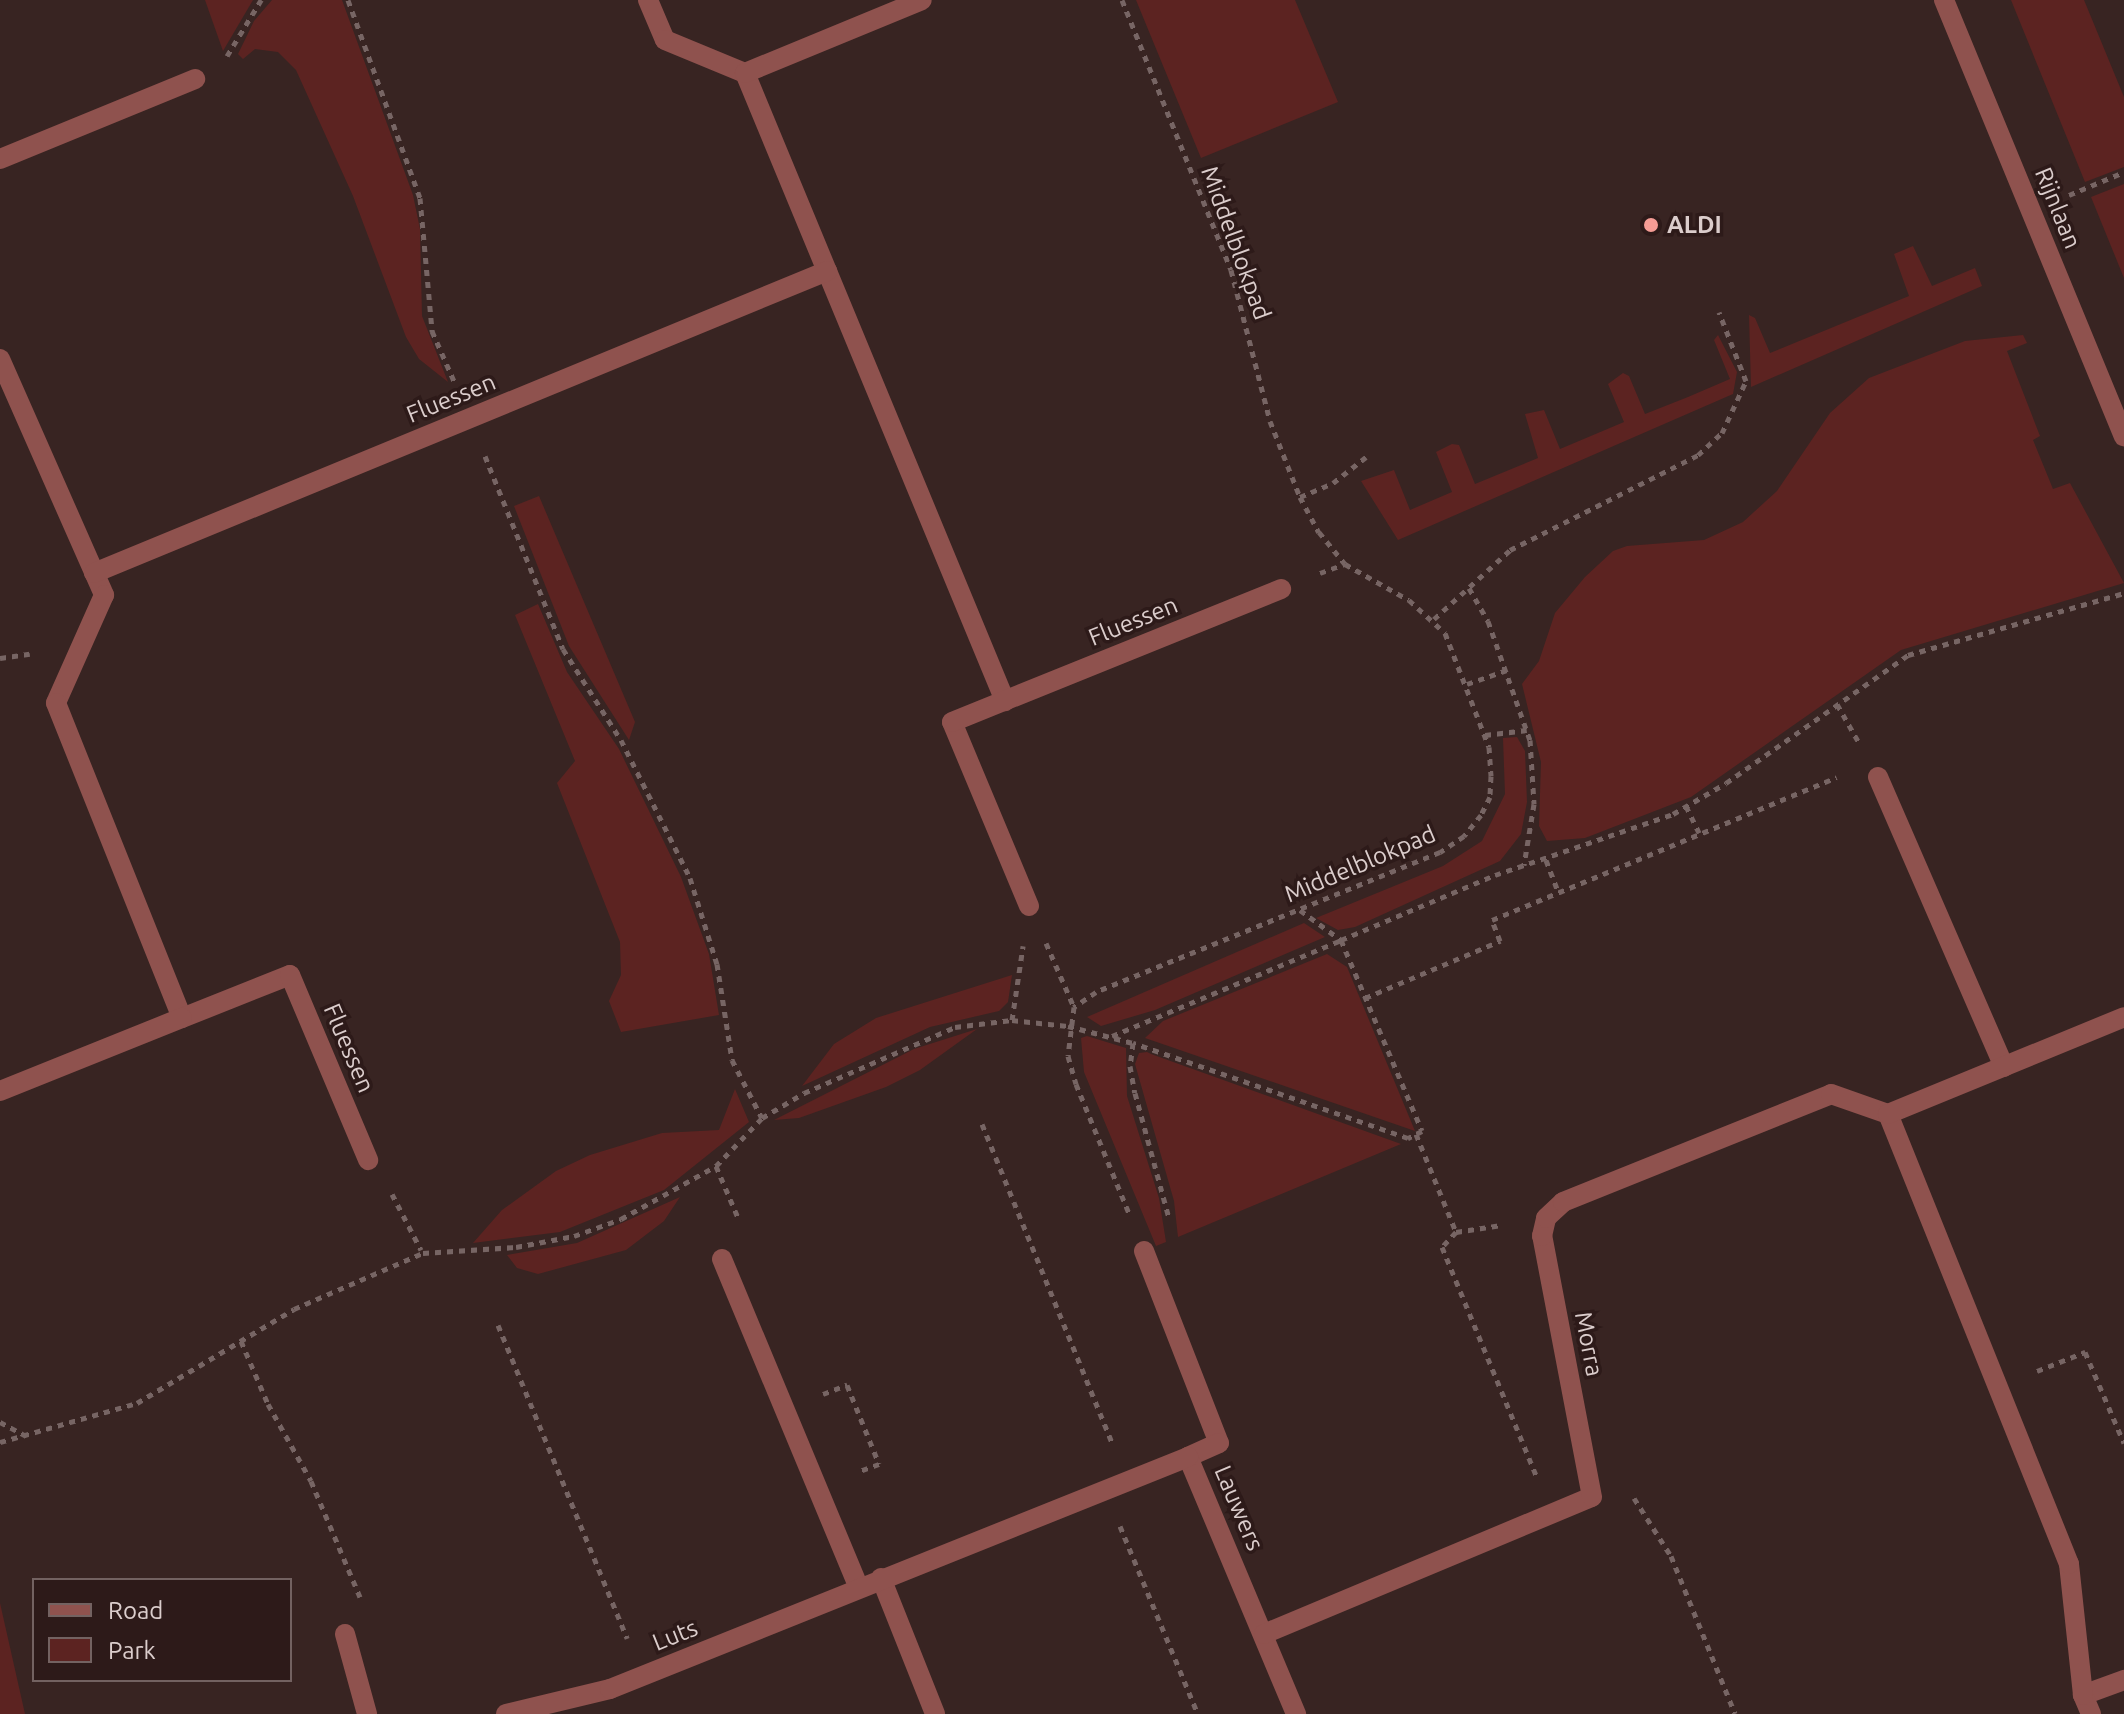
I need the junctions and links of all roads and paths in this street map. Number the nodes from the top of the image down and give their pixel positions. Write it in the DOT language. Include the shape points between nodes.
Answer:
graph roads {
  1 [pos="261,0"];
  2 [pos="348,0"];
  3 [pos="648,0"];
  4 [pos="922,0"];
  5 [pos="1122,0"];
  6 [pos="1944,0"];
  7 [pos="745,73"];
  8 [pos="195,79"];
  9 [pos="0,159"];
  10 [pos="2124,172"];
  11 [pos="2031,210"];
  12 [pos="827,271"];
  13 [pos="1719,312"];
  14 [pos="0,359"];
  15 [pos="470,418"];
  16 [pos="2124,436"];
  17 [pos="1366,457"];
  18 [pos="1300,497"];
  19 [pos="94,573"];
  20 [pos="1469,588"];
  21 [pos="1281,589"];
  22 [pos="2124,593"];
  23 [pos="1434,619"];
  24 [pos="1507,670"];
  25 [pos="1467,684"];
  26 [pos="1005,701"];
  27 [pos="1527,730"];
  28 [pos="1485,735"];
  29 [pos="1841,775"];
  30 [pos="1878,777"];
  31 [pos="1686,806"];
  32 [pos="1699,833"];
  33 [pos="1546,860"];
  34 [pos="1524,866"];
  35 [pos="1558,893"];
  36 [pos="1029,906"];
  37 [pos="1299,910"];
  38 [pos="1341,940"];
  39 [pos="1365,998"];
  40 [pos="1074,1007"];
  41 [pos="2124,1017"];
  42 [pos="182,1018"];
  43 [pos="1012,1020"];
  44 [pos="1068,1026"];
  45 [pos="1112,1036"];
  46 [pos="1133,1043"];
  47 [pos="2004,1067"];
  48 [pos="0,1091"];
  49 [pos="1888,1114"];
  50 [pos="762,1118"];
  51 [pos="982,1124"];
  52 [pos="1416,1134"];
  53 [pos="368,1160"];
  54 [pos="1546,1218"];
  55 [pos="1456,1232"];
  56 [pos="421,1250"];
  57 [pos="1144,1251"];
  58 [pos="722,1259"];
  59 [pos="1160,1292"];
  60 [pos="498,1325"];
  61 [pos="241,1341"];
  62 [pos="1998,1386"];
  63 [pos="785,1409"];
  64 [pos="0,1422"];
  65 [pos="26,1436"];
  66 [pos="0,1442"];
  67 [pos="2124,1443"];
  68 [pos="1188,1457"];
  69 [pos="1128,1481"];
  70 [pos="817,1488"];
  71 [pos="1105,1490"];
  72 [pos="1592,1497"];
  73 [pos="1552,1514"];
  74 [pos="881,1578"];
  75 [pos="859,1588"];
  76 [pos="345,1634"];
  77 [pos="1264,1634"];
  78 [pos="643,1676"];
  79 [pos="2124,1680"];
  80 [pos="2087,1705"];
  81 [pos="367,1714"];
  82 [pos="506,1714"];
  83 [pos="935,1714"];
  84 [pos="1198,1714"];
  85 [pos="1296,1714"];
  86 [pos="1735,1714"];
  1 -- 8 [label="path" via="231,52"];
  2 -- 15 [label="path" via="420,198 432,331"];
  3 -- 7 [label="street" via="665,40"];
  4 -- 7 [label="street"];
  5 -- 18 [label="path, Middelblokpad" via="1231,270 1270,421"];
  6 -- 11 [label="street, Rijnlaan"];
  7 -- 12 [label="street"];
  8 -- 9 [label="street"];
  10 -- 11 [label="path"];
  11 -- 16 [label="street, Rijnlaan"];
  12 -- 15 [label="street, Fluessen"];
  12 -- 26 [label="street"];
  13 -- 20 [label="path" via="1746,381 1722,433 1698,455 1510,550"];
  14 -- 19 [label="street"];
  15 -- 19 [label="street, Fluessen"];
  15 -- 50 [label="path" via="563,649 621,740 690,878 717,964 732,1060"];
  17 -- 18 [label="path" via="1333,483"];
  18 -- 23 [label="path, Middelblokpad" via="1345,564"];
  19 -- 42 [label="street" via="104,595 56,703"];
  20 -- 23 [label="path"];
  20 -- 24 [label="path"];
  21 -- 26 [label="street, Fluessen"];
  22 -- 31 [label="path" via="1908,655"];
  23 -- 25 [label="path, Middelblokpad" via="1456,652"];
  24 -- 25 [label="path"];
  24 -- 27 [label="path"];
  25 -- 28 [label="path, Middelblokpad"];
  26 -- 36 [label="street, Fluessen" via="952,722"];
  27 -- 28 [label="path"];
  27 -- 34 [label="path" via="1535,772"];
  28 -- 37 [label="path, Middelblokpad" via="1490,797 1464,836 1440,852"];
  29 -- 32 [label="path"];
  30 -- 47 [label="street"];
  31 -- 32 [label="path"];
  31 -- 33 [label="path"];
  32 -- 35 [label="path"];
  33 -- 34 [label="path"];
  33 -- 35 [label="path"];
  34 -- 38 [label="path"];
  35 -- 39 [label="path" via="1492,920 1500,941"];
  36 -- 40 [label="path"];
  36 -- 43 [label="path"];
  37 -- 38 [label="path"];
  37 -- 40 [label="path, Middelblokpad" via="1096,992"];
  38 -- 39 [label="path"];
  38 -- 45 [label="path"];
  39 -- 52 [label="path" via="1422,1131"];
  40 -- 44 [label="path"];
  41 -- 47 [label="street"];
  42 -- 48 [label="street, Fluessen"];
  42 -- 53 [label="street, Fluessen" via="290,975"];
  43 -- 44 [label="path"];
  43 -- 50 [label="path" via="955,1027 912,1042"];
  44 -- 45 [label="path"];
  44 -- 57 [label="path" via="1076,1084"];
  45 -- 46 [label="path"];
  46 -- 52 [label="path" via="1408,1138"];
  46 -- 59 [label="path" via="1130,1066 1167,1200 1172,1240"];
  47 -- 49 [label="street"];
  49 -- 54 [label="street" via="1831,1094 1563,1202"];
  49 -- 62 [label="street"];
  50 -- 61 [label="path" via="716,1166 621,1219 574,1236 516,1247 423,1253 294,1309"];
  51 -- 69 [label="path"];
  52 -- 55 [label="path"];
  53 -- 56 [label="path" via="384,1177"];
  54 -- 55 [label="path"];
  54 -- 72 [label="street, Morra" via="1542,1236"];
  55 -- 73 [label="path" via="1442,1247"];
  57 -- 59 [label="street, Lauwers"];
  58 -- 63 [label="street"];
  59 -- 68 [label="street, Lauwers" via="1219,1443"];
  60 -- 78 [label="path"];
  61 -- 65 [label="path" via="137,1403"];
  61 -- 76 [label="path" via="268,1404 311,1481 364,1606"];
  62 -- 67 [label="path" via="2085,1352"];
  62 -- 80 [label="street" via="2069,1564"];
  63 -- 70 [label="street"];
  63 -- 70 [label="path" via="847,1385 879,1464"];
  64 -- 65 [label="path"];
  65 -- 66 [label="path"];
  68 -- 69 [label="street, Luts"];
  68 -- 77 [label="street, Lauwers"];
  69 -- 71 [label="street, Luts"];
  70 -- 75 [label="street"];
  71 -- 74 [label="street, Luts"];
  71 -- 84 [label="path"];
  72 -- 73 [label="street"];
  72 -- 86 [label="path" via="1634,1497 1671,1556"];
  73 -- 77 [label="street"];
  74 -- 75 [label="street, Luts"];
  74 -- 83 [label="street"];
  75 -- 78 [label="street, Luts"];
  76 -- 81 [label="street"];
  77 -- 85 [label="street, Lauwers"];
  78 -- 82 [label="street, Luts"];
  79 -- 80 [label="street"];
}
